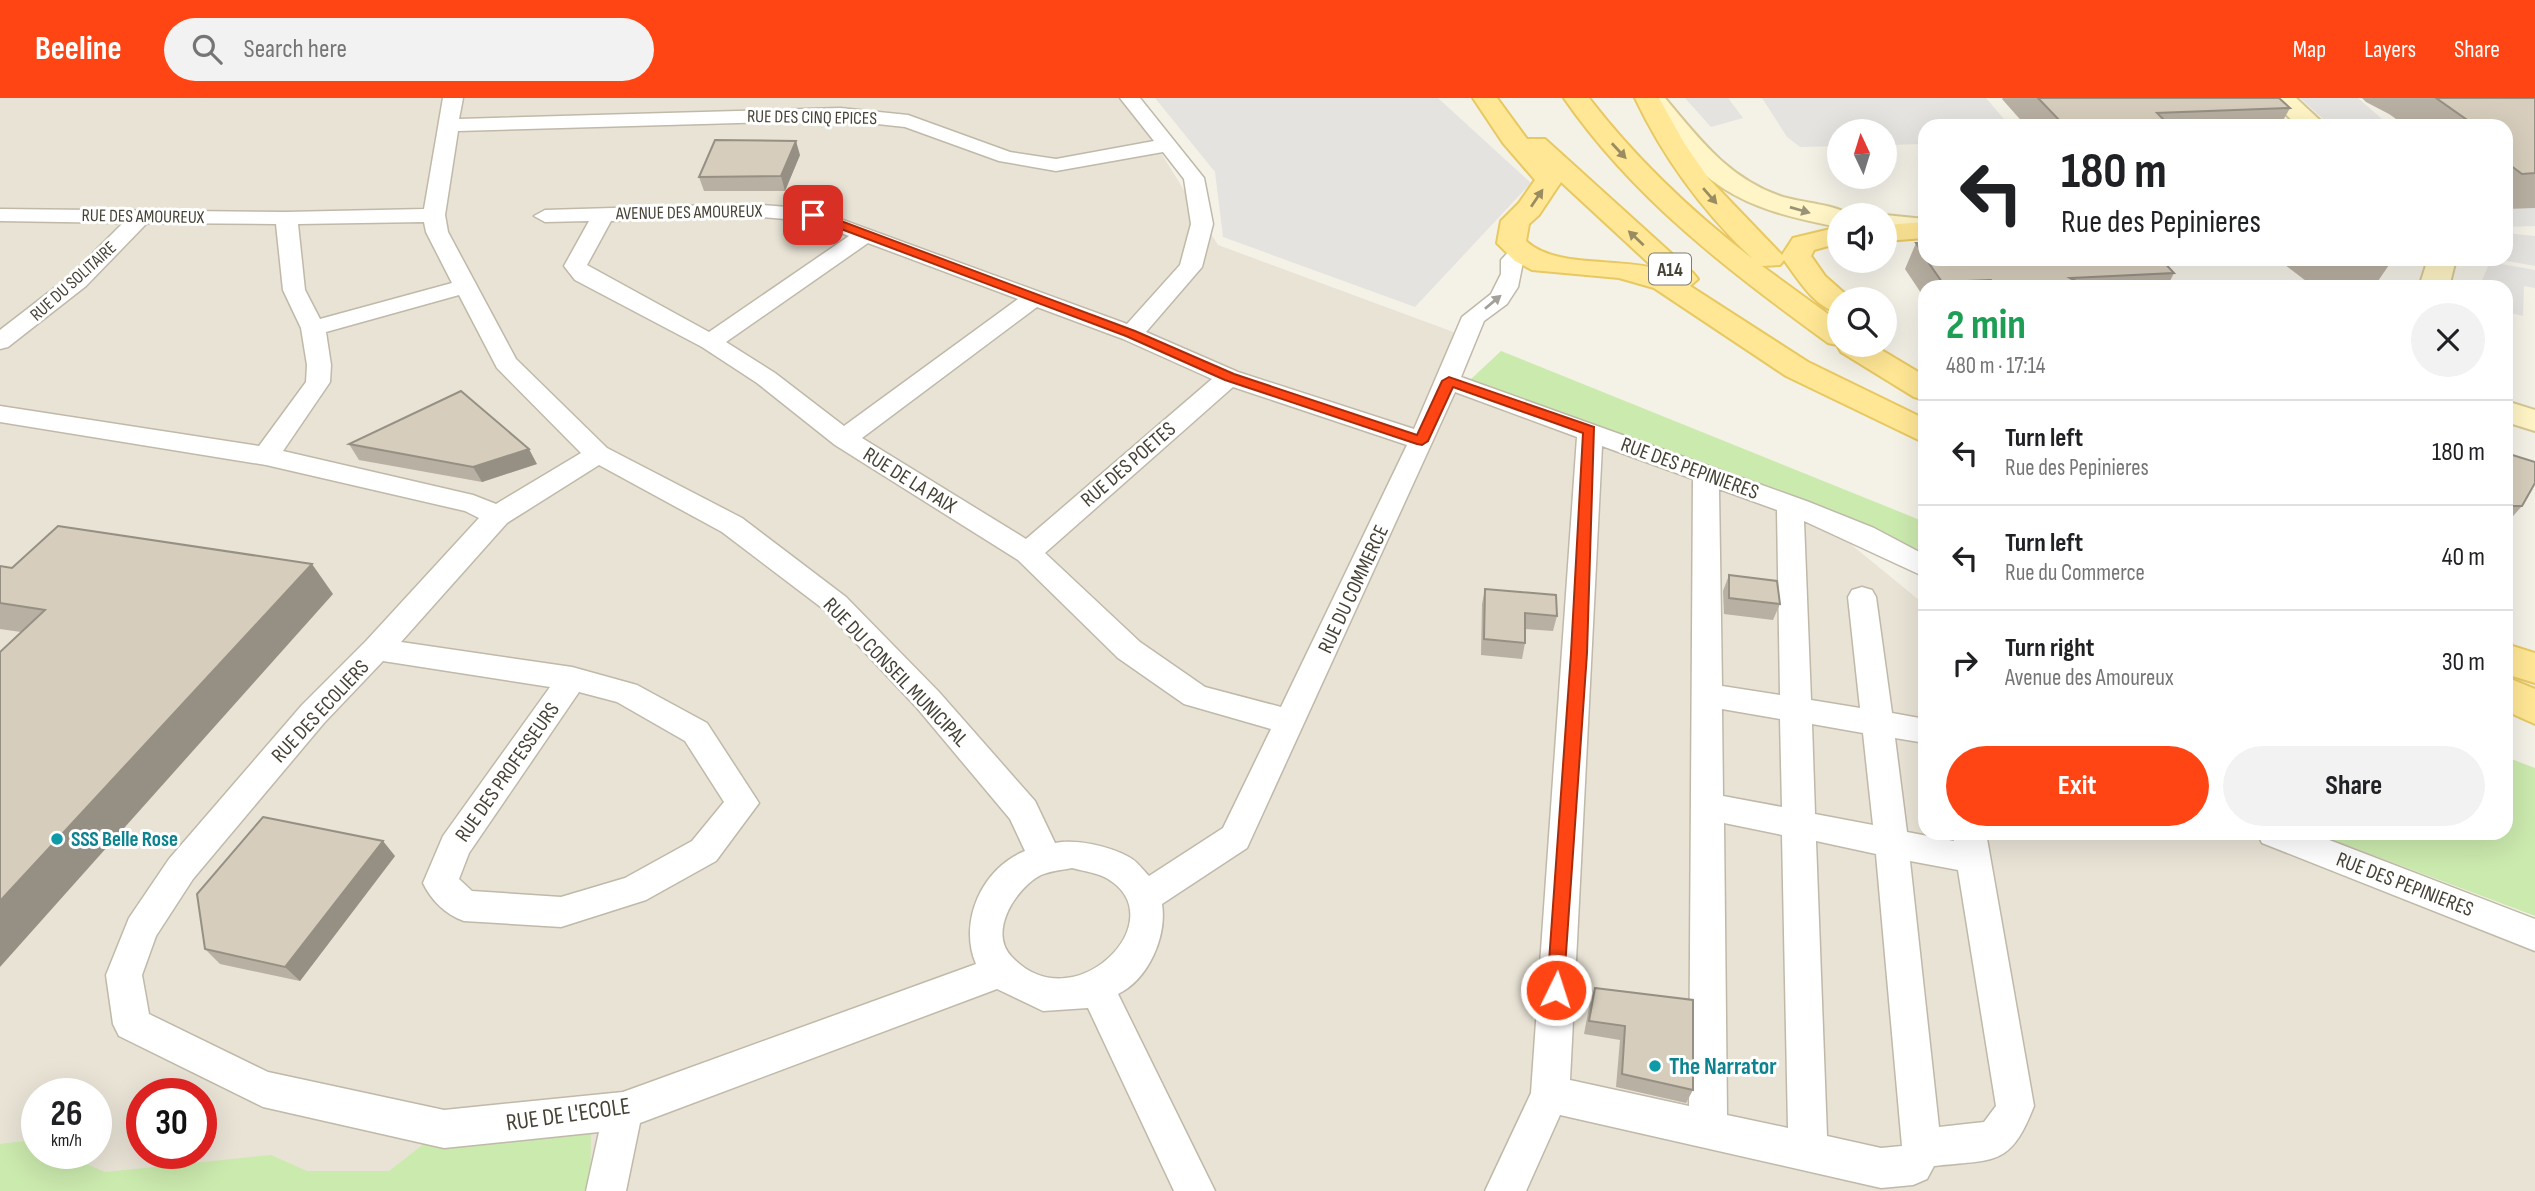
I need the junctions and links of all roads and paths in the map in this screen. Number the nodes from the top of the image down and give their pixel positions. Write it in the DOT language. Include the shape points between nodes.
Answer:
graph roads {
  1 [pos="453,98"];
  2 [pos="1130,98"];
  3 [pos="1485,98"];
  4 [pos="1499,98"];
  5 [pos="1576,98"];
  6 [pos="1650,98"];
  7 [pos="2281,98"];
  8 [pos="820,106"];
  9 [pos="2305,119"];
  10 [pos="447,125"];
  11 [pos="1168,145"];
  12 [pos="0,215"];
  13 [pos="434,215"];
  14 [pos="604,215"];
  15 [pos="142,216"];
  16 [pos="545,216"];
  17 [pos="1827,216"];
  18 [pos="286,218"];
  19 [pos="1897,224"];
  20 [pos="1918,227"];
  21 [pos="1918,229"];
  22 [pos="1897,232"];
  23 [pos="866,234"];
  24 [pos="1827,238"];
  25 [pos="1520,253"];
  26 [pos="466,286"];
  27 [pos="1827,293"];
  28 [pos="1033,299"];
  29 [pos="1827,306"];
  30 [pos="1827,327"];
  31 [pos="313,328"];
  32 [pos="1131,334"];
  33 [pos="0,342"];
  34 [pos="710,342"];
  35 [pos="1897,348"];
  36 [pos="1897,355"];
  37 [pos="1871,357"];
  38 [pos="1918,366"];
  39 [pos="1918,368"];
  40 [pos="1229,377"];
  41 [pos="1449,381"];
  42 [pos="1918,386"];
  43 [pos="1871,404"];
  44 [pos="2513,413"];
  45 [pos="0,414"];
  46 [pos="2535,421"];
  47 [pos="1918,428"];
  48 [pos="1590,430"];
  49 [pos="844,439"];
  50 [pos="1422,441"];
  51 [pos="598,454"];
  52 [pos="266,456"];
  53 [pos="1706,474"];
  54 [pos="1790,505"];
  55 [pos="497,516"];
  56 [pos="1028,553"];
  57 [pos="1918,563"];
  58 [pos="1862,597"];
  59 [pos="377,649"];
  60 [pos="2521,677"];
  61 [pos="572,679"];
  62 [pos="1707,695"];
  63 [pos="1796,709"];
  64 [pos="2535,709"];
  65 [pos="1291,722"];
  66 [pos="1877,723"];
  67 [pos="1918,730"];
  68 [pos="1707,806"];
  69 [pos="1799,826"];
  70 [pos="2292,840"];
  71 [pos="1892,845"];
  72 [pos="1971,846"];
  73 [pos="1045,859"];
  74 [pos="1145,897"];
  75 [pos="2535,936"];
  76 [pos="1000,971"];
  77 [pos="1097,988"];
  78 [pos="132,1024"];
  79 [pos="1550,1094"];
  80 [pos="624,1111"];
  81 [pos="1708,1129"];
  82 [pos="1922,1148"];
  83 [pos="1808,1152"];
  84 [pos="606,1191"];
  85 [pos="1195,1191"];
  86 [pos="1505,1191"];
  1 -- 10 [label="street, RUE DU CONSEIL MUNICIPAL"];
  2 -- 11 [label="street"];
  25 -- 3 [label="main road, one-way" via="1511,243 1515,221 1549,179 1512,138"];
  43 -- 4 [label="main road, A14, one-way" via="1672,271 1522,131"];
  5 -- 30 [label="main road, A14, one-way" via="1616,149 1686,219"];
  6 -- 17 [label="main road, one-way" via="1713,170 1782,205"];
  6 -- 29 [label="main road, one-way" via="1666,139 1719,206 1761,251"];
  7 -- 9 [label="main road"];
  8 -- 10 [label="street, RUE DES CINQ EPICES"];
  8 -- 11 [label="street, RUE DES CINQ EPICES" via="908,121 1006,157 1045,164"];
  10 -- 13 [label="street, RUE DU CONSEIL MUNICIPAL"];
  11 -- 32 [label="street" via="1194,178 1201,204 1199,242 1191,267"];
  12 -- 15 [label="street, RUE DES AMOUREUX"];
  13 -- 18 [label="street"];
  13 -- 26 [label="street, RUE DU CONSEIL MUNICIPAL"];
  14 -- 16 [label="street, AVENUE DES AMOUREUX"];
  14 -- 23 [label="street, AVENUE DES AMOUREUX" via="791,211"];
  14 -- 34 [label="street, RUE DE LA PAIX" via="575,266 627,300"];
  15 -- 18 [label="street, RUE DES AMOUREUX"];
  15 -- 33 [label="street, RUE DU SOLITAIRE" via="78,281"];
  18 -- 31 [label="street" via="294,290"];
  19 -- 20 [label="main road"];
  21 -- 22 [label="main road"];
  23 -- 28 [label="street, AVENUE DES AMOUREUX"];
  23 -- 34 [label="street"];
  24 -- 27 [label="main road" via="1803,244 1796,256"];
  41 -- 25 [label="street, RUE DU COMMERCE, one-way" via="1474,317 1499,299 1512,274 1512,260"];
  25 -- 43 [label="main road" via="1539,264 1642,271 1797,369"];
  26 -- 31 [label="street"];
  26 -- 51 [label="street, RUE DU CONSEIL MUNICIPAL" via="506,363"];
  28 -- 32 [label="street, AVENUE DES AMOUREUX"];
  28 -- 49 [label="street"];
  31 -- 52 [label="street" via="318,382"];
  32 -- 40 [label="street, AVENUE DES AMOUREUX"];
  34 -- 49 [label="street, RUE DE LA PAIX" via="766,378"];
  35 -- 38 [label="main road"];
  36 -- 39 [label="main road"];
  37 -- 42 [label="main road"];
  40 -- 50 [label="street, AVENUE DES AMOUREUX"];
  40 -- 56 [label="street, RUE DES POETES"];
  41 -- 48 [label="street, RUE DES PEPINIERES"];
  41 -- 50 [label="street, RUE DU COMMERCE"];
  43 -- 47 [label="main road, A14"];
  44 -- 46 [label="main road"];
  45 -- 52 [label="street"];
  48 -- 53 [label="street, RUE DES PEPINIERES"];
  48 -- 79 [label="street"];
  49 -- 56 [label="street, RUE DE LA PAIX"];
  50 -- 65 [label="street, RUE DU COMMERCE"];
  51 -- 55 [label="street, RUE DES ECOLIERS"];
  51 -- 73 [label="street, RUE DU CONSEIL MUNICIPAL" via="732,525 836,604 928,700 1023,811"];
  52 -- 55 [label="street" via="473,504"];
  53 -- 54 [label="street, RUE DES PEPINIERES"];
  53 -- 62 [label="street"];
  54 -- 57 [label="street, RUE DES PEPINIERES"];
  54 -- 63 [label="street"];
  55 -- 59 [label="street, RUE DES ECOLIERS"];
  56 -- 65 [label="street, RUE DE LA PAIX" via="1129,650 1195,696"];
  58 -- 66 [label="street"];
  59 -- 61 [label="street, RUE DES PROFESSEURS"];
  59 -- 78 [label="street, RUE DES ECOLIERS" via="313,714 189,859 141,929 124,975"];
  60 -- 64 [label="main road"];
  61 -- 61 [label="street, RUE DES PROFESSEURS" via="626,693 696,732 743,803 704,851 634,890 561,912 464,906 440,883 455,846"];
  62 -- 63 [label="street"];
  62 -- 68 [label="street"];
  63 -- 66 [label="street"];
  63 -- 69 [label="street"];
  65 -- 74 [label="street, RUE DU COMMERCE" via="1235,838"];
  66 -- 67 [label="street"];
  66 -- 71 [label="street"];
  68 -- 69 [label="street"];
  68 -- 81 [label="street"];
  69 -- 71 [label="street"];
  69 -- 83 [label="street"];
  70 -- 75 [label="street, RUE DES PEPINIERES"];
  71 -- 72 [label="street"];
  71 -- 82 [label="street"];
  72 -- 82 [label="street" via="2015,1106 2007,1126 1993,1140"];
  73 -- 74 [label="street" via="1072,854 1098,857 1121,867"];
  73 -- 76 [label="street" via="1022,869 990,906 985,929 989,951"];
  74 -- 77 [label="street" via="1148,929 1139,953 1121,973"];
  76 -- 77 [label="street" via="1019,986 1043,994 1070,995"];
  76 -- 80 [label="street, RUE DE L'ECOLE"];
  77 -- 85 [label="street"];
  78 -- 80 [label="street, RUE DE L'ECOLE" via="262,1089 444,1129"];
  79 -- 81 [label="street"];
  79 -- 86 [label="street"];
  80 -- 84 [label="street"];
  81 -- 83 [label="street"];
  82 -- 83 [label="street" via="1913,1165 1881,1168"];
}
